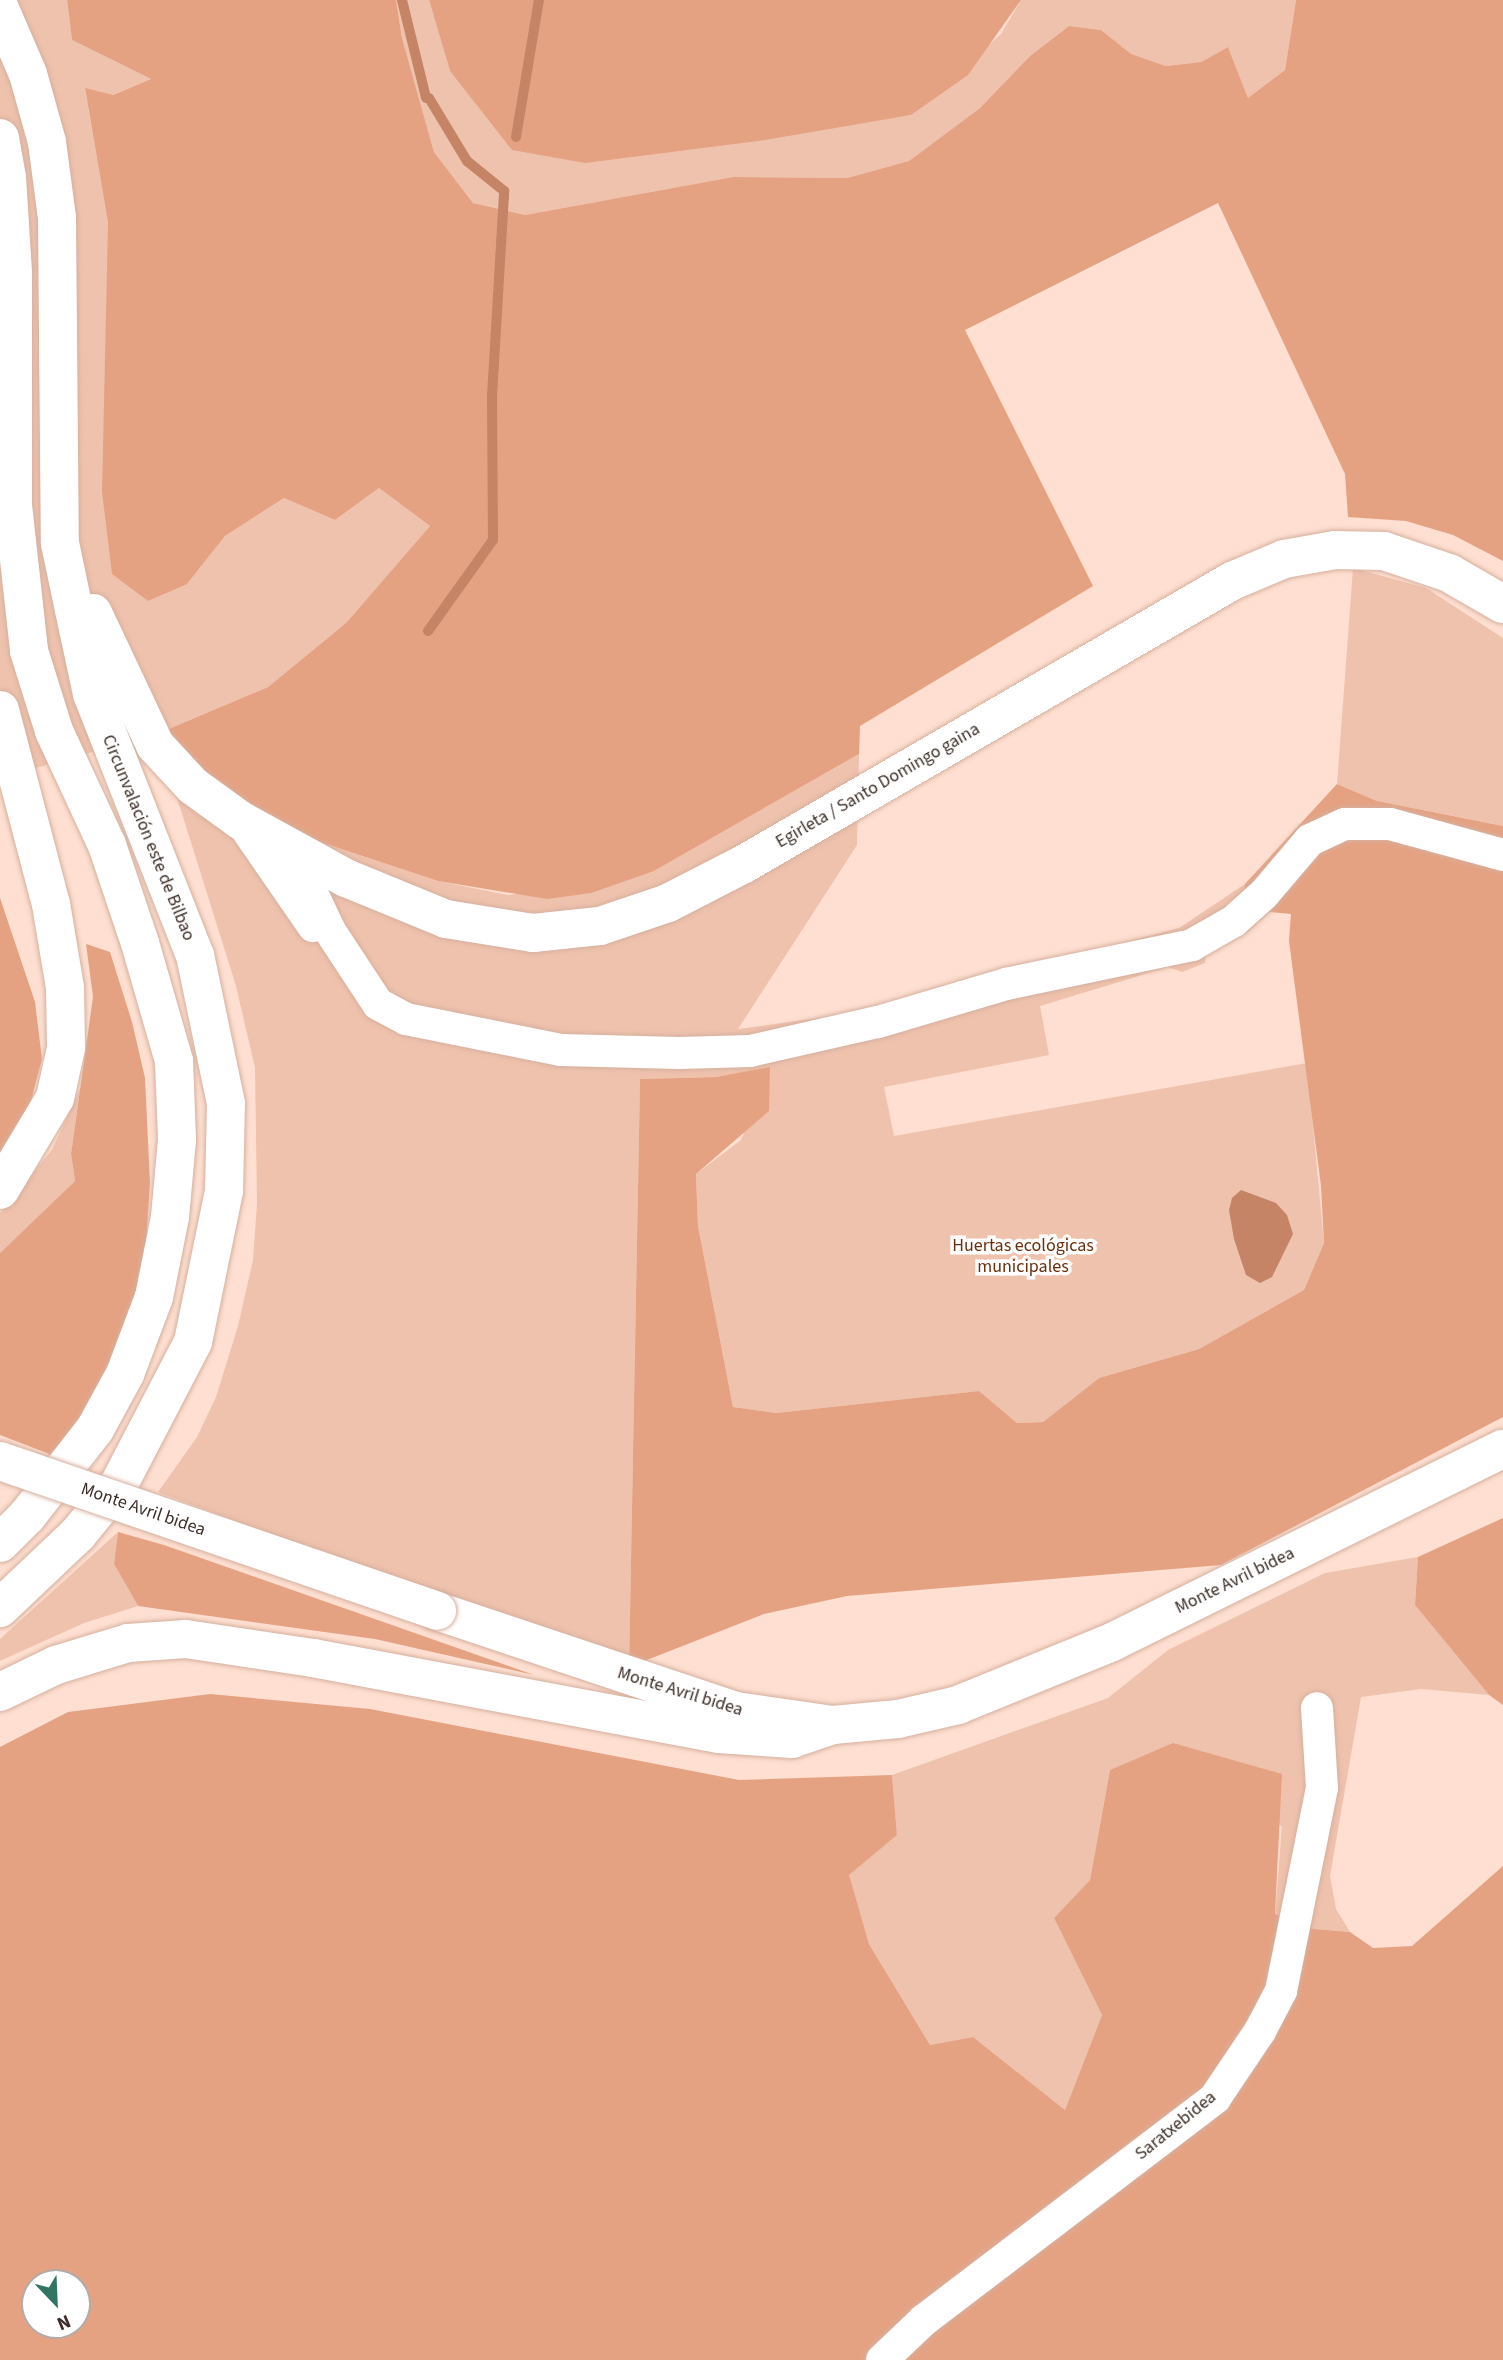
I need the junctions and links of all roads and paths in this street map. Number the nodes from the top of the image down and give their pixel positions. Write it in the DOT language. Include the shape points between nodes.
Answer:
graph roads {
  1 [pos="0,9"];
  2 [pos="0,138"];
  3 [pos="6,431"];
  4 [pos="57,462"];
  5 [pos="1503,604"];
  6 [pos="0,710"];
  7 [pos="240,820"];
  8 [pos="1503,855"];
  9 [pos="307,856"];
  10 [pos="351,964"];
  11 [pos="0,1190"];
  12 [pos="1503,1449"];
  13 [pos="0,1461"];
  14 [pos="0,1543"];
  15 [pos="0,1608"];
  16 [pos="0,1692"];
  17 [pos="1317,1708"];
  18 [pos="833,1725"];
  19 [pos="882,2360"];
  1 -- 4 [label="main road, Circunvalación este de Bilbao" via="28,74 49,154 57,218"];
  2 -- 3 [label="main road" via="13,272"];
  3 -- 14 [label="main road" via="29,651 54,731 107,845 140,943 174,1061 177,1140 170,1217 154,1297 125,1374 95,1429"];
  4 -- 7 [label="main road, Egirleta / Santo Domingo gaina" via="96,621 124,686 155,745 193,786"];
  4 -- 15 [label="main road, Circunvalación este de Bilbao" via="60,542 92,694 195,955 208,1003 226,1102 224,1191 204,1303 167,1400 120,1484 78,1534"];
  5 -- 9 [label="main road, Egirleta / Santo Domingo gaina" via="1449,573 1384,551 1335,550 1284,559 1232,580 744,864 668,903 600,926 533,933 446,919 346,878"];
  6 -- 11 [label="main road" via="51,904 65,988 66,1036 55,1098"];
  7 -- 9 [label="main road, Egirleta / Santo Domingo gaina"];
  7 -- 10 [label="street" via="282,886 332,950"];
  8 -- 10 [label="street" via="1391,824 1345,824 1310,840 1254,903 1192,945 1006,984 878,1022 750,1051 561,1050 453,1030 406,1019 378,1004"];
  9 -- 10 [label="street" via="305,878 312,898"];
  12 -- 18 [label="main road, Monte Avril bidea" via="1024,1681 946,1708 898,1719"];
  13 -- 18 [label="main road, Monte Avril bidea, bridge" via="736,1711"];
  16 -- 18 [label="main road" via="55,1665 128,1643 186,1639 313,1658 719,1734 792,1739"];
  17 -- 19 [label="street, Saratxebidea" via="1322,1788 1280,1991 1260,2031 1215,2098 924,2320"];
}
